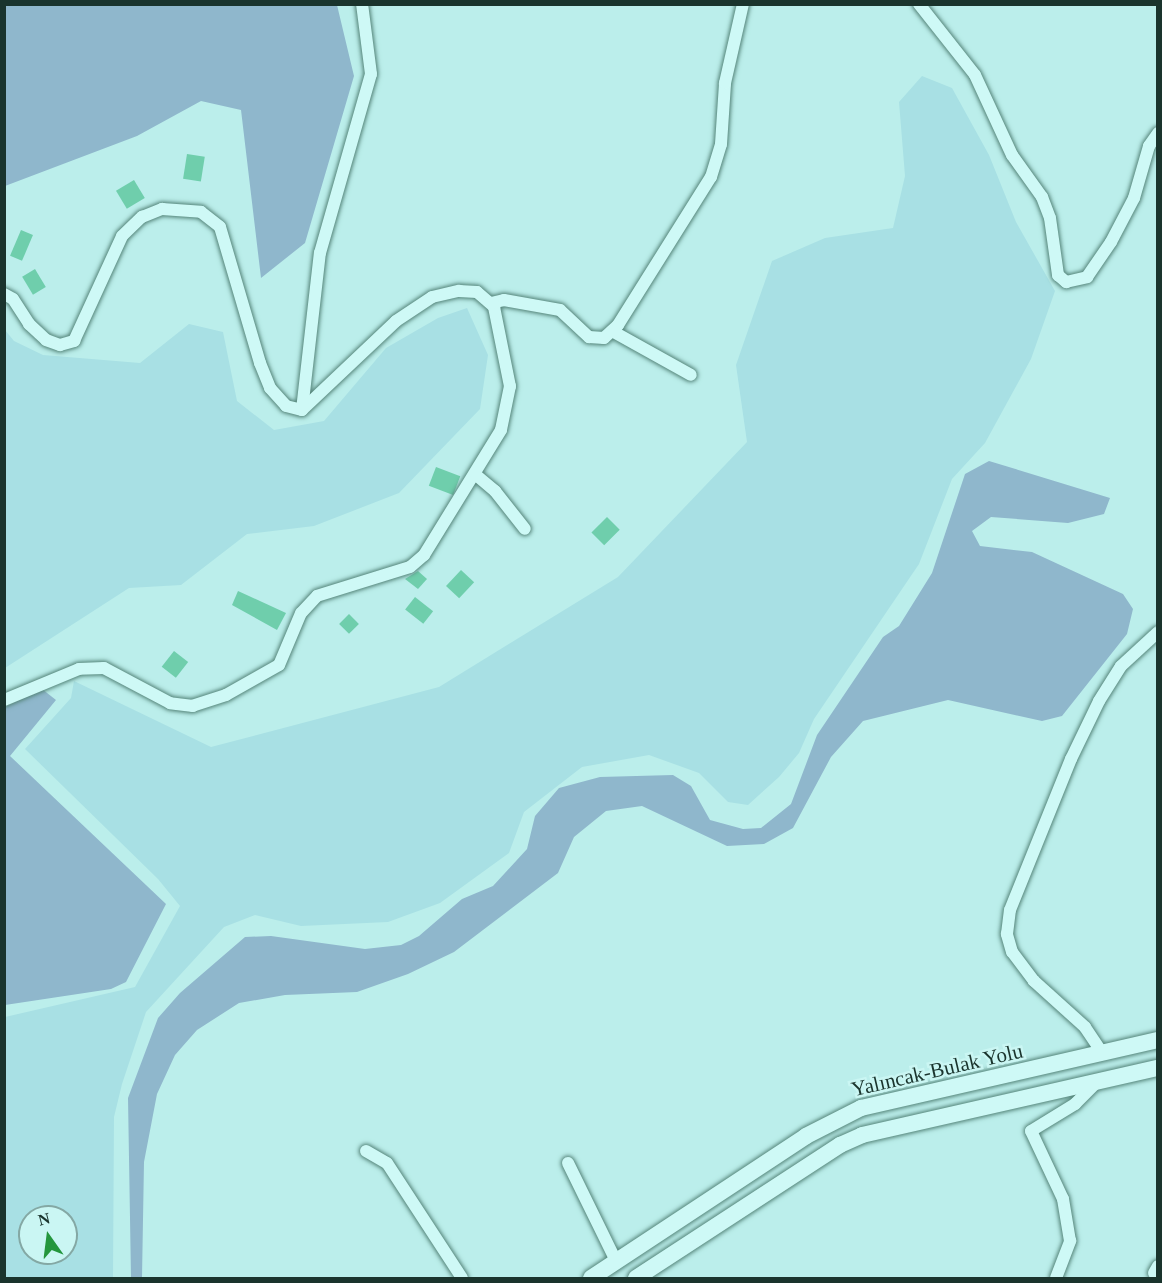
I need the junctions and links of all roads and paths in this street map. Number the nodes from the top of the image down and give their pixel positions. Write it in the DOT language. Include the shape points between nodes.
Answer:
graph roads {
  1 [pos="362,4"];
  2 [pos="743,4"];
  3 [pos="919,4"];
  4 [pos="1158,133"];
  5 [pos="4,294"];
  6 [pos="491,303"];
  7 [pos="612,331"];
  8 [pos="691,375"];
  9 [pos="302,410"];
  10 [pos="476,475"];
  11 [pos="525,529"];
  12 [pos="1158,632"];
  13 [pos="4,700"];
  14 [pos="1158,1040"];
  15 [pos="1103,1054"];
  16 [pos="1158,1068"];
  17 [pos="1096,1083"];
  18 [pos="366,1151"];
  19 [pos="568,1162"];
  20 [pos="617,1263"];
  21 [pos="462,1278"];
  22 [pos="591,1278"];
  23 [pos="636,1278"];
  24 [pos="1056,1278"];
  1 -- 9 [label="street" via="371,74 320,253"];
  2 -- 7 [label="street" via="724,83 721,144 711,177"];
  3 -- 4 [label="street" via="975,75 1012,155 1042,197 1050,218 1058,275 1066,282 1087,277 1112,242 1134,198 1149,146"];
  5 -- 9 [label="street" via="14,299 29,324 46,340 60,345 74,341 122,236 142,217 162,209 201,212 220,227 247,326 270,388 286,406"];
  6 -- 7 [label="street" via="504,300 560,310 589,337 604,338"];
  6 -- 9 [label="street" via="477,292 432,297 396,321"];
  6 -- 10 [label="street" via="510,386 509,403 501,430"];
  7 -- 8 [label="street"];
  10 -- 11 [label="street" via="495,491"];
  10 -- 13 [label="street" via="424,555 410,567 317,596 302,613 279,665 226,695 193,706 170,703 104,668 79,669"];
  12 -- 15 [label="street" via="1121,666 1100,701 1071,759 1009,918 1007,934 1012,952 1034,981 1085,1027"];
  14 -- 15 [label="main road, Yalıncak-Bulak Yolu"];
  15 -- 20 [label="main road, Yalıncak-Bulak Yolu" via="861,1108 806,1136"];
  16 -- 17 [label="main road"];
  17 -- 23 [label="main road" via="862,1135 840,1145"];
  17 -- 24 [label="street" via="1075,1104 1031,1131 1063,1199 1070,1241"];
  18 -- 21 [label="street" via="387,1163"];
  19 -- 20 [label="street"];
  20 -- 22 [label="main road, Yalıncak-Bulak Yolu"];
}
